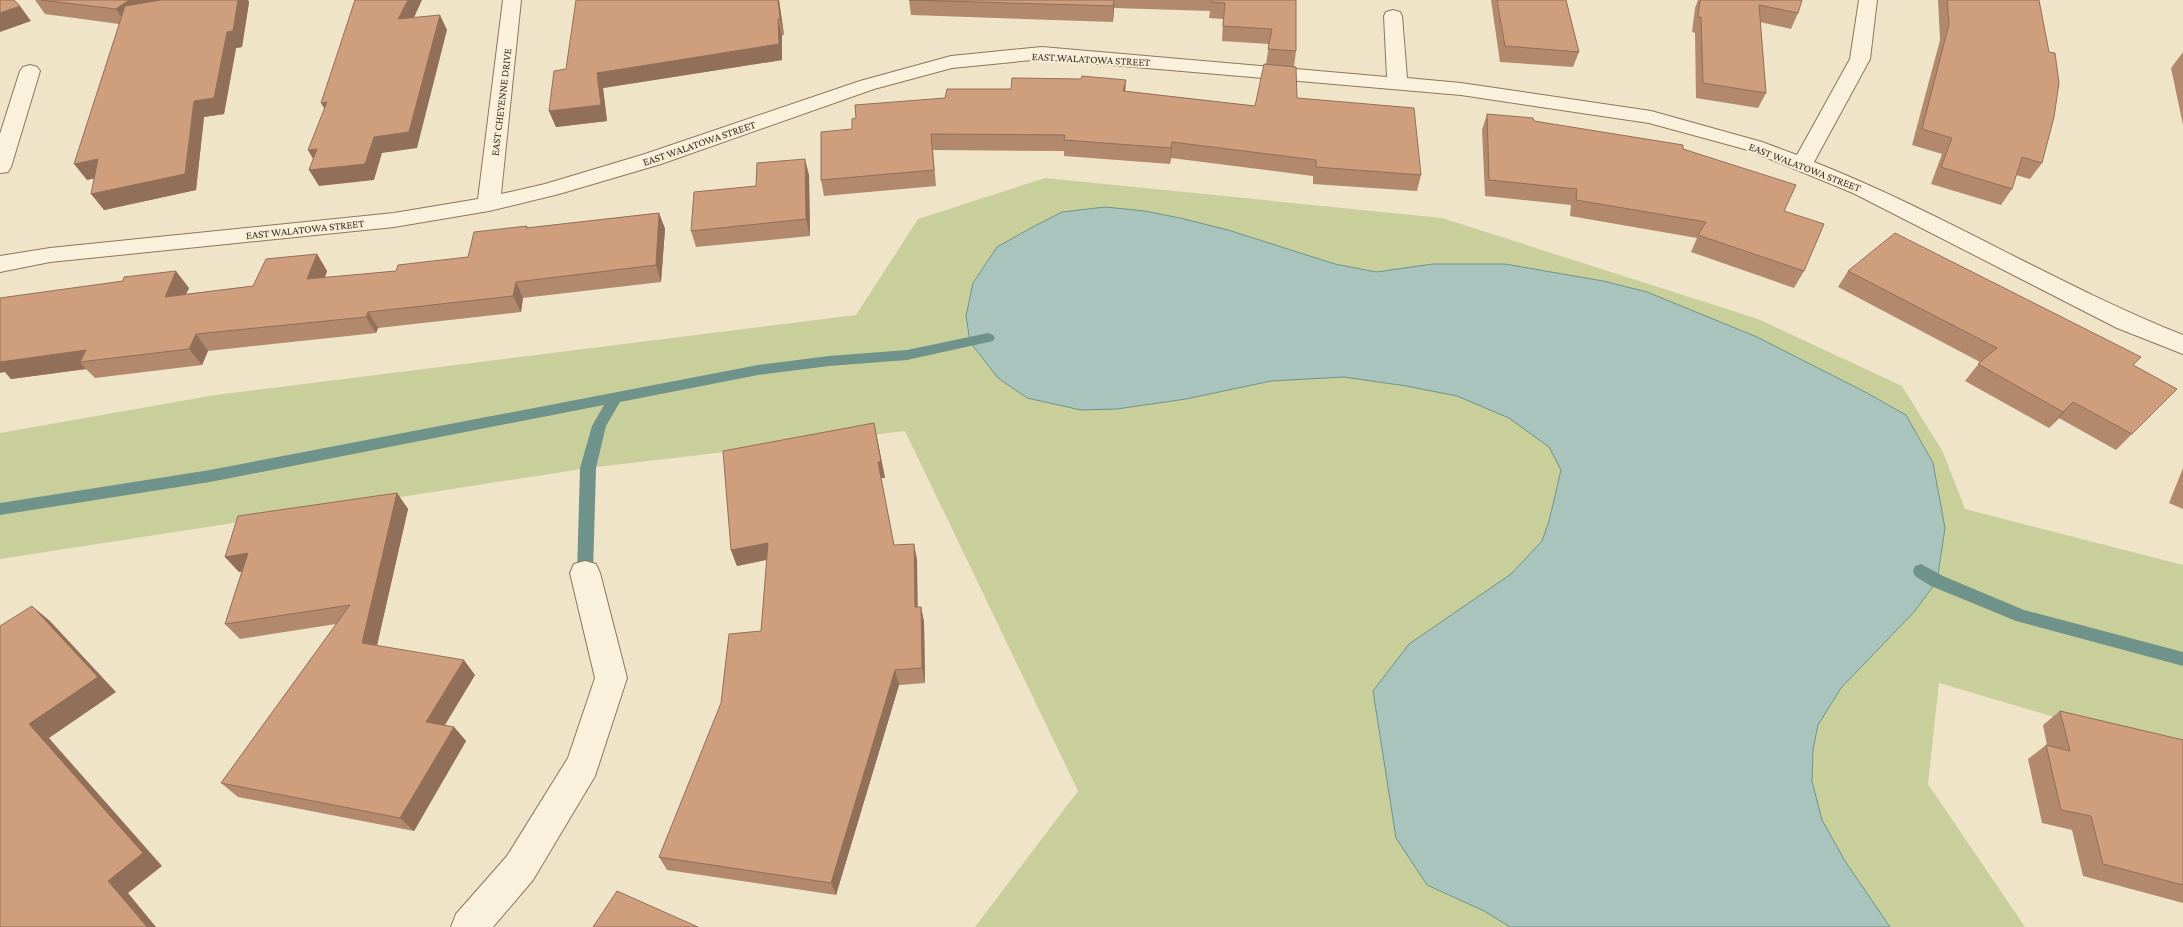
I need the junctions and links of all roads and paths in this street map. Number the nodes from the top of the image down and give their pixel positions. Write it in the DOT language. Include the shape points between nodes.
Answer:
graph roads {
  1 [pos="512,0"];
  2 [pos="1868,0"];
  3 [pos="1393,16"];
  4 [pos="30,71"];
  5 [pos="1397,82"];
  6 [pos="1802,165"];
  7 [pos="0,167"];
  8 [pos="489,204"];
  9 [pos="0,264"];
  10 [pos="2183,345"];
  11 [pos="584,573"];
  12 [pos="469,927"];
  1 -- 8 [label="street, EAST CHEYENNE DRIVE"];
  2 -- 6 [label="street" via="1860,59"];
  3 -- 5 [label="street"];
  4 -- 7 [label="street"];
  5 -- 6 [label="street, EAST WALATOWA STREET" via="1651,116 1755,146"];
  5 -- 8 [label="street, EAST WALATOWA STREET" via="1042,54 951,62 868,85 654,159"];
  6 -- 10 [label="street, EAST WALATOWA STREET" via="1861,188 2126,322"];
  8 -- 9 [label="street, EAST WALATOWA STREET" via="394,220"];
  11 -- 12 [label="street" via="611,678 583,765 520,868"];
}
